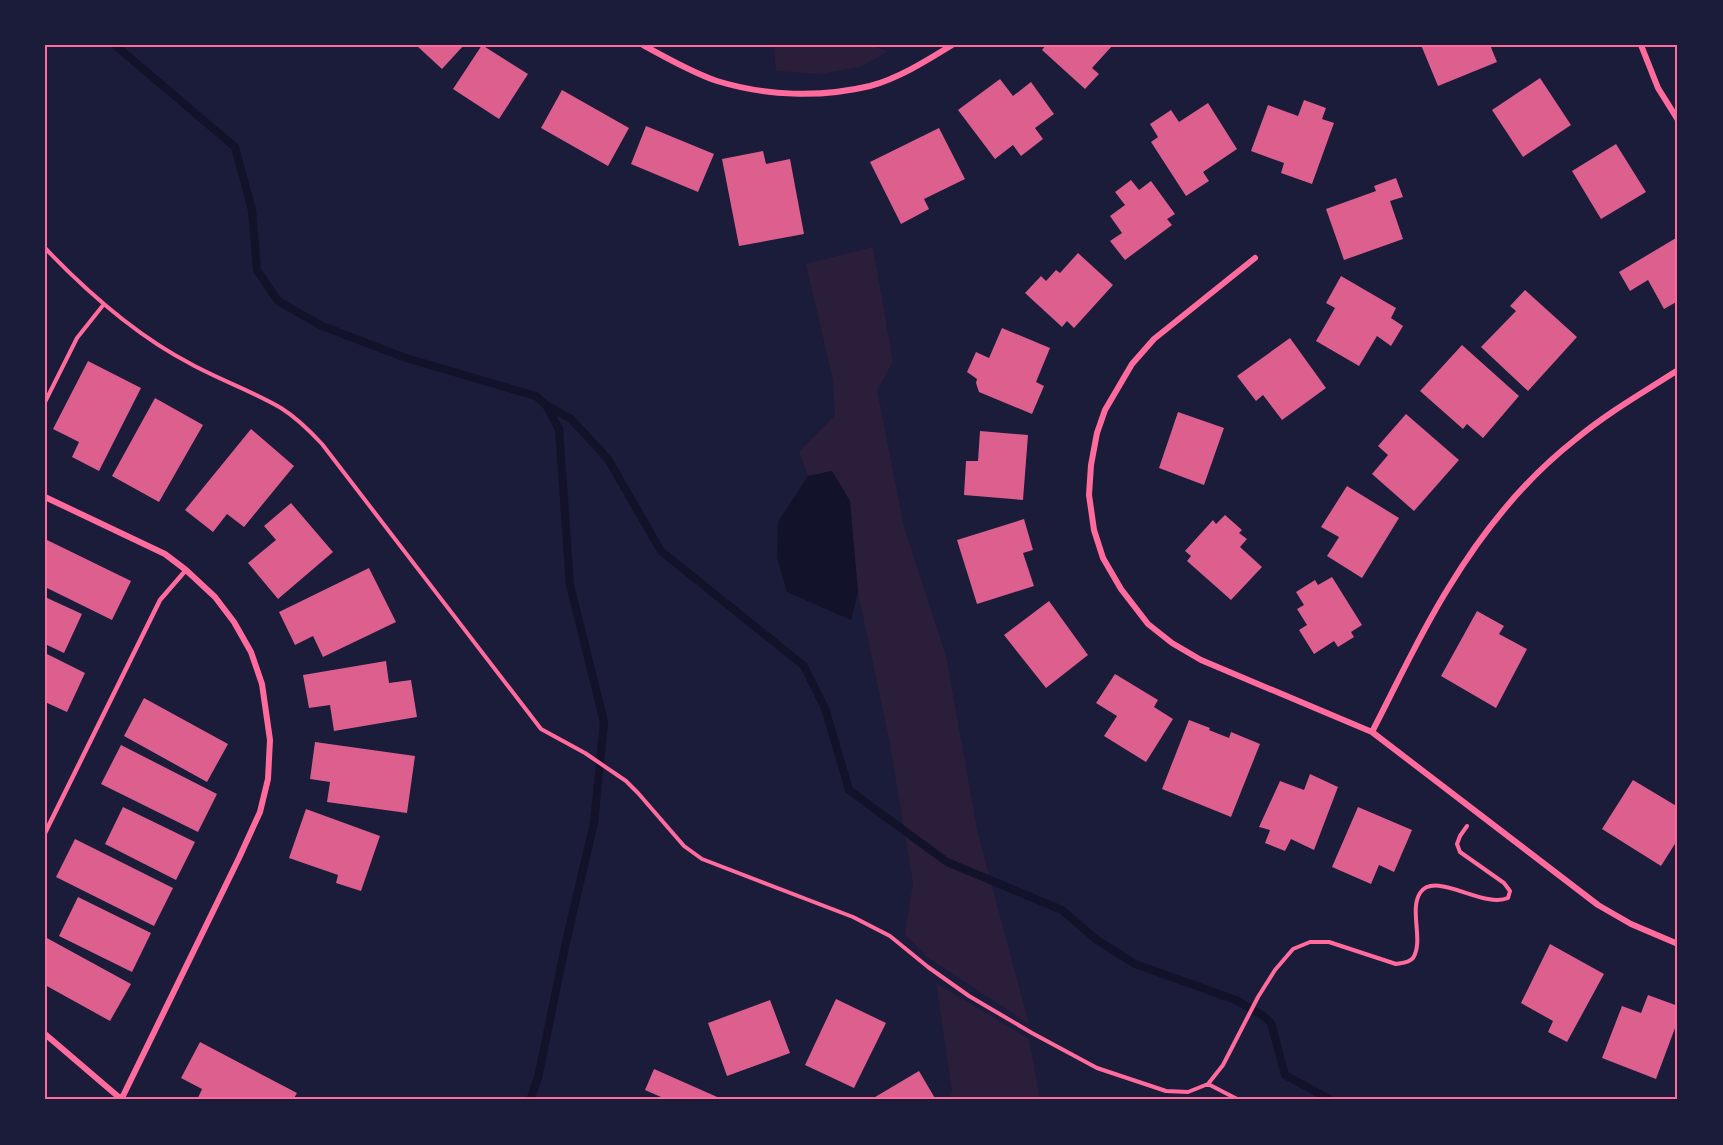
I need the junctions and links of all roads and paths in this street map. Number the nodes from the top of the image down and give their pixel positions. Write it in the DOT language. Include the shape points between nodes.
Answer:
graph roads {
  1 [pos="643,45"];
  2 [pos="951,45"];
  3 [pos="1641,45"];
  4 [pos="1678,120"];
  5 [pos="45,248"];
  6 [pos="1255,258"];
  7 [pos="104,304"];
  8 [pos="1678,370"];
  9 [pos="45,402"];
  10 [pos="45,497"];
  11 [pos="186,570"];
  12 [pos="1372,732"];
  13 [pos="1468,824"];
  14 [pos="45,833"];
  15 [pos="1678,944"];
  16 [pos="45,1034"];
  17 [pos="1208,1084"];
  18 [pos="121,1099"];
  19 [pos="1239,1100"];
  1 -- 2 [label="street" via="717,81 799,95 872,86 927,61"];
  3 -- 4 [label="street" via="1658,88"];
  5 -- 7 [label="path"];
  6 -- 12 [label="street" via="1154,339 1117,387 1097,433 1091,465 1089,495 1095,530 1103,558 1121,590 1148,624 1172,643 1202,660"];
  7 -- 9 [label="path" via="77,338"];
  7 -- 17 [label="path" via="148,339 282,409 304,425 542,729 626,781 684,846 702,860 853,917 890,936 969,996 1097,1068 1166,1091 1188,1092"];
  8 -- 12 [label="street" via="1576,438 1495,520 1447,589"];
  10 -- 11 [label="street" via="165,554"];
  11 -- 14 [label="lane" via="160,600"];
  11 -- 18 [label="street" via="234,622 251,652 266,710 270,740 268,779 260,812 239,858"];
  12 -- 15 [label="street" via="1598,905"];
  13 -- 17 [label="path" via="1457,843 1460,852 1504,883 1510,891 1508,898 1491,901 1429,885 1420,892 1416,903 1416,948 1407,963 1396,964 1329,942 1310,942 1293,949 1275,970 1223,1065"];
  16 -- 18 [label="street"];
  17 -- 19 [label="path"];
}
